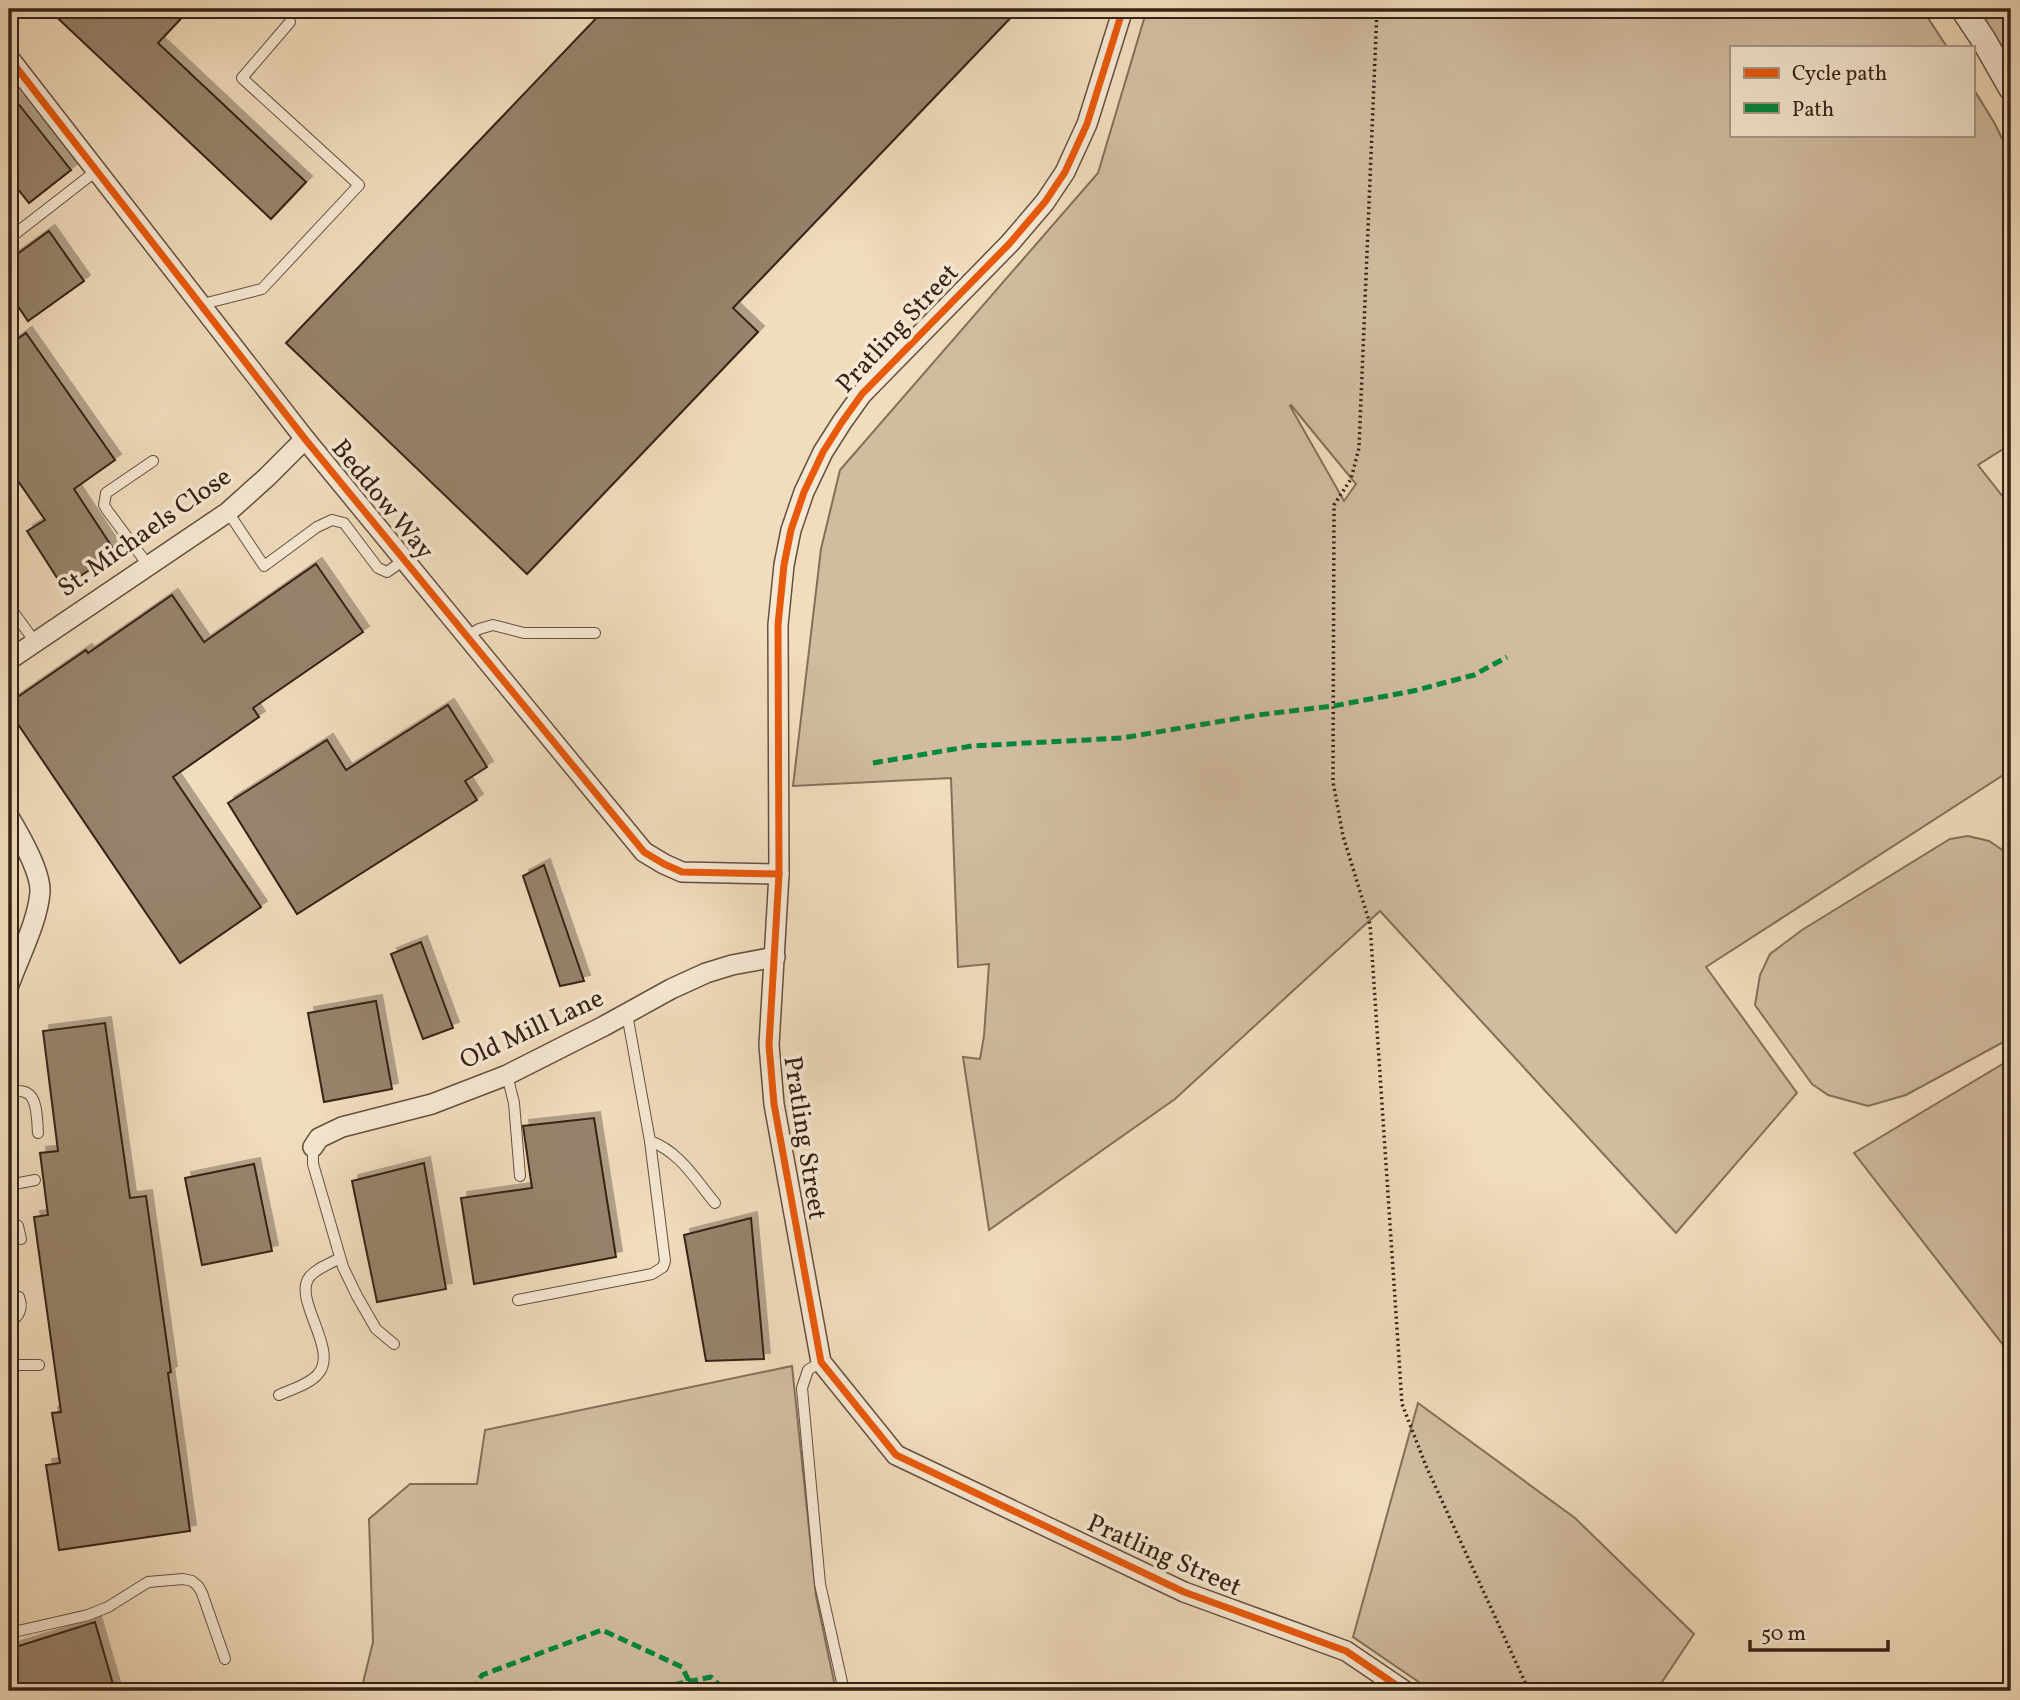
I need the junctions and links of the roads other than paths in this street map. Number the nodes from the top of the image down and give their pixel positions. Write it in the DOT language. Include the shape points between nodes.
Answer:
graph roads {
  1 [pos="1123,9"];
  2 [pos="1963,9"];
  3 [pos="290,22"];
  4 [pos="9,58"];
  5 [pos="2011,88"];
  6 [pos="96,171"];
  7 [pos="9,226"];
  8 [pos="199,305"];
  9 [pos="304,439"];
  10 [pos="153,461"];
  11 [pos="228,512"];
  12 [pos="404,559"];
  13 [pos="148,565"];
  14 [pos="9,606"];
  15 [pos="595,633"];
  16 [pos="467,636"];
  17 [pos="35,642"];
  18 [pos="9,660"];
  19 [pos="9,817"];
  20 [pos="779,874"];
  21 [pos="775,957"];
  22 [pos="9,985"];
  23 [pos="627,1014"];
  24 [pos="507,1075"];
  25 [pos="9,1091"];
  26 [pos="38,1133"];
  27 [pos="650,1141"];
  28 [pos="313,1147"];
  29 [pos="520,1176"];
  30 [pos="35,1180"];
  31 [pos="9,1185"];
  32 [pos="715,1203"];
  33 [pos="9,1220"];
  34 [pos="21,1239"];
  35 [pos="340,1258"];
  36 [pos="19,1297"];
  37 [pos="519,1300"];
  38 [pos="9,1321"];
  39 [pos="394,1344"];
  40 [pos="821,1362"];
  41 [pos="39,1365"];
  42 [pos="9,1366"];
  43 [pos="279,1395"];
  44 [pos="9,1633"];
  45 [pos="225,1659"];
  46 [pos="844,1691"];
  47 [pos="1405,1691"];
  1 -- 20 [label="street, Pratling Street" via="1087,124 1065,172 1010,243 862,394 804,492 791,530 780,594"];
  2 -- 5 [label="street"];
  3 -- 8 [label="lane" via="242,78 359,185 262,289"];
  4 -- 6 [label="street, Beddow Way"];
  6 -- 7 [label="lane" via="15,234"];
  6 -- 8 [label="street, Beddow Way"];
  8 -- 9 [label="street, Beddow Way"];
  9 -- 11 [label="street, St. Michaels Close"];
  9 -- 12 [label="street, Beddow Way"];
  10 -- 13 [label="lane" via="106,493 104,500"];
  11 -- 12 [label="lane" via="264,566 332,520 344,523 378,568 387,572"];
  11 -- 13 [label="street, St. Michaels Close"];
  12 -- 16 [label="street, Beddow Way"];
  13 -- 17 [label="street, St. Michaels Close"];
  14 -- 17 [label="lane"];
  15 -- 16 [label="lane" via="524,633 494,625"];
  16 -- 20 [label="street, Beddow Way" via="644,852 682,872"];
  17 -- 18 [label="street, St. Michaels Close"];
  19 -- 22 [label="street" via="30,856 40,889 35,916"];
  20 -- 21 [label="street, Pratling Street"];
  21 -- 23 [label="street, Old Mill Lane" via="706,973"];
  21 -- 40 [label="street, Pratling Street" via="769,1045 774,1104"];
  23 -- 24 [label="street, Old Mill Lane"];
  23 -- 27 [label="lane"];
  24 -- 28 [label="street, Old Mill Lane" via="432,1104 342,1127 319,1138"];
  24 -- 29 [label="lane"];
  25 -- 26 [label="lane" via="31,1095"];
  27 -- 32 [label="lane" via="675,1155"];
  27 -- 37 [label="lane" via="663,1267 652,1275"];
  28 -- 35 [label="lane" via="313,1164"];
  30 -- 31 [label="lane"];
  33 -- 34 [label="lane" via="18,1226"];
  35 -- 39 [label="lane" via="376,1329"];
  35 -- 43 [label="lane" via="306,1281 324,1365 312,1380"];
  36 -- 38 [label="lane" via="20,1312"];
  40 -- 46 [label="lane" via="808,1370 802,1388 820,1584"];
  40 -- 47 [label="street, Pratling Street" via="896,1455 1184,1592 1346,1651"];
  41 -- 42 [label="lane"];
  44 -- 45 [label="lane" via="88,1615 148,1582 183,1579 192,1581 202,1593"];
}
